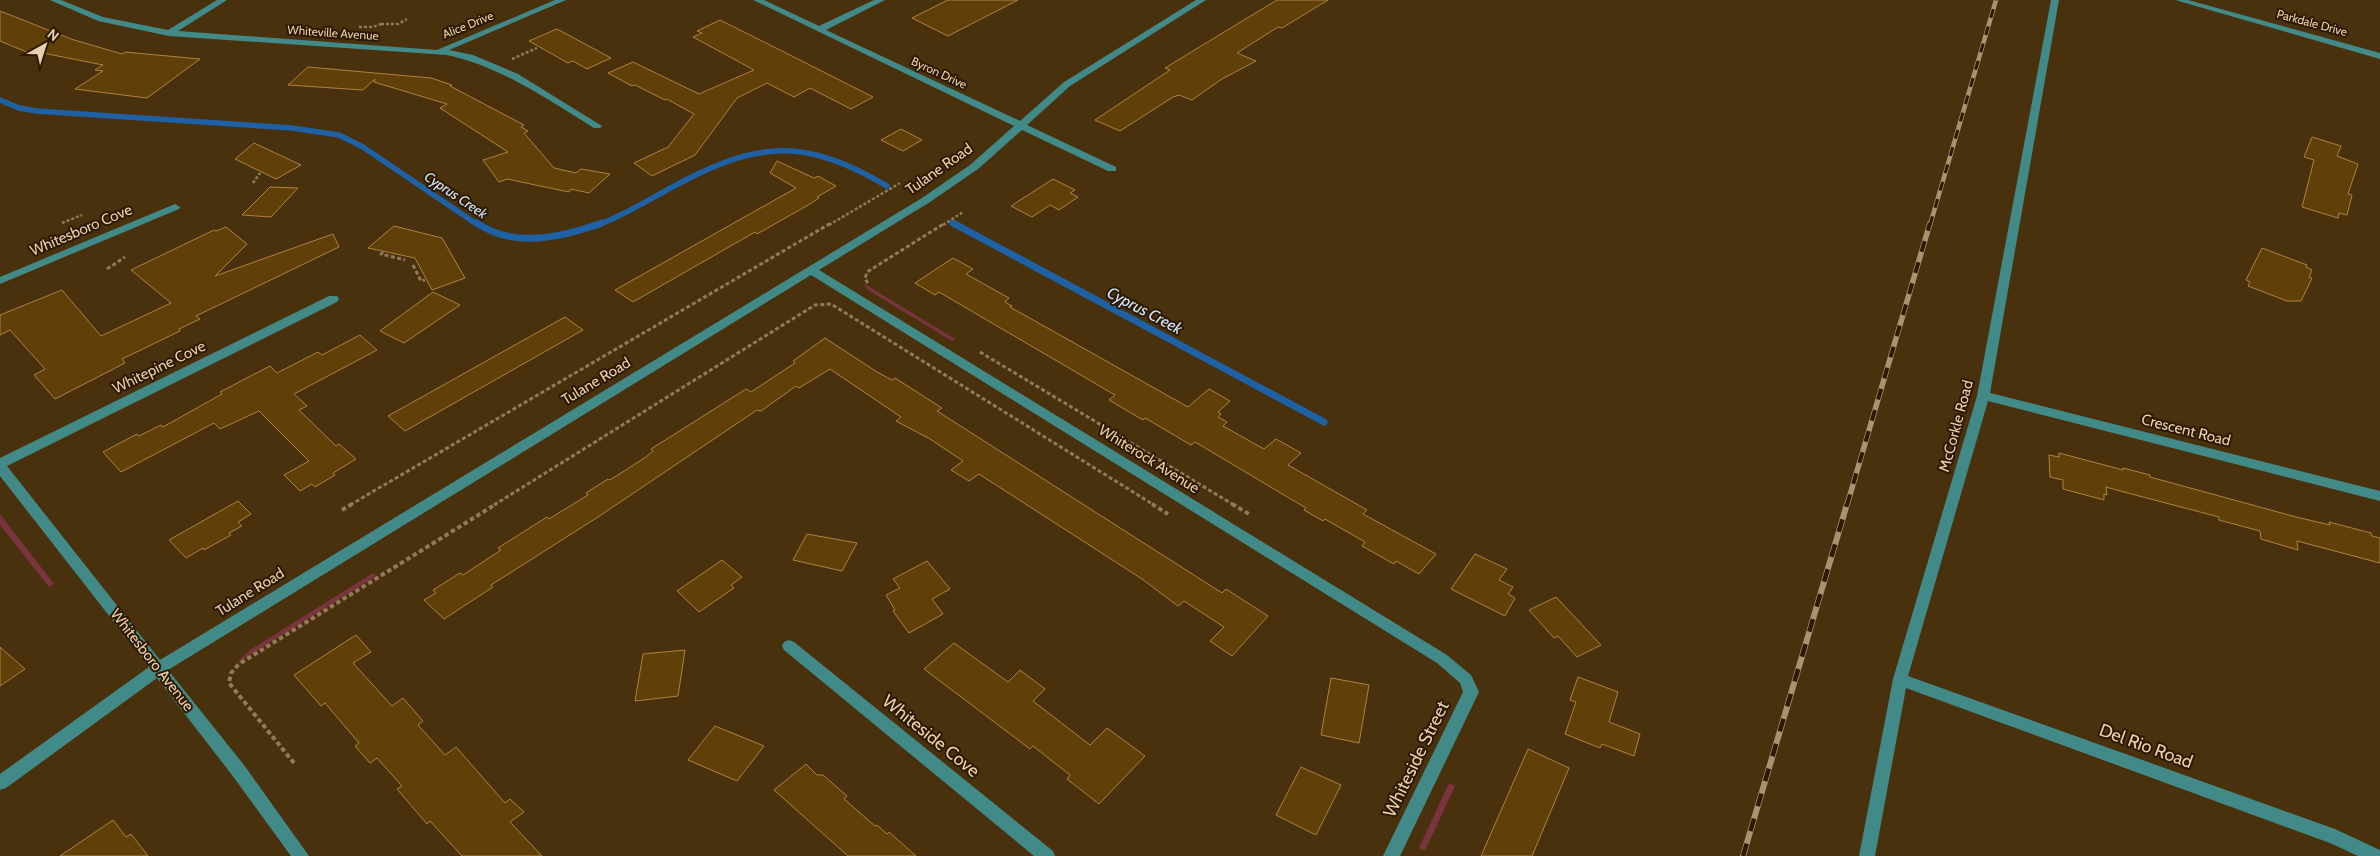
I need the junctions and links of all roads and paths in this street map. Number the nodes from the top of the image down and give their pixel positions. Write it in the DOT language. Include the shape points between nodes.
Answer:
graph roads {
  1 [pos="54,0"];
  2 [pos="223,0"];
  3 [pos="562,0"];
  4 [pos="757,0"];
  5 [pos="881,0"];
  6 [pos="1202,0"];
  7 [pos="2054,0"];
  8 [pos="2179,0"];
  9 [pos="407,19"];
  10 [pos="359,27"];
  11 [pos="819,30"];
  12 [pos="168,34"];
  13 [pos="537,48"];
  14 [pos="438,51"];
  15 [pos="2380,56"];
  16 [pos="508,61"];
  17 [pos="1021,125"];
  18 [pos="597,126"];
  19 [pos="1112,169"];
  20 [pos="260,173"];
  21 [pos="900,183"];
  22 [pos="253,184"];
  23 [pos="175,207"];
  24 [pos="963,212"];
  25 [pos="82,215"];
  26 [pos="62,223"];
  27 [pos="383,252"];
  28 [pos="125,257"];
  29 [pos="405,260"];
  30 [pos="413,265"];
  31 [pos="107,269"];
  32 [pos="811,270"];
  33 [pos="425,280"];
  34 [pos="0,282"];
  35 [pos="874,287"];
  36 [pos="333,298"];
  37 [pos="978,351"];
  38 [pos="1983,396"];
  39 [pos="0,466"];
  40 [pos="2380,496"];
  41 [pos="342,510"];
  42 [pos="1168,514"];
  43 [pos="1249,514"];
  44 [pos="789,646"];
  45 [pos="159,668"];
  46 [pos="1900,678"];
  47 [pos="1466,679"];
  48 [pos="294,763"];
  49 [pos="0,783"];
  50 [pos="301,856"];
  51 [pos="1047,856"];
  52 [pos="1391,856"];
  53 [pos="1867,856"];
  54 [pos="2376,856"];
  1 -- 12 [label="street, Whiteville Avenue" via="101,19"];
  2 -- 12 [label="street"];
  3 -- 14 [label="street, Alice Drive"];
  4 -- 11 [label="street, Byron Drive"];
  5 -- 11 [label="street"];
  6 -- 17 [label="street, Tulane Road" via="1082,74"];
  7 -- 38 [label="street, McCorkle Road"];
  8 -- 15 [label="street, Parkdale Drive"];
  9 -- 10 [label="path" via="398,24"];
  11 -- 17 [label="street, Byron Drive"];
  12 -- 14 [label="street, Whiteville Avenue"];
  13 -- 16 [label="path"];
  14 -- 18 [label="street, Whiteville Avenue" via="468,56 492,65"];
  17 -- 19 [label="street, Byron Drive"];
  17 -- 32 [label="street, Tulane Road" via="948,186"];
  20 -- 22 [label="path"];
  21 -- 41 [label="path"];
  23 -- 34 [label="street, Whitesboro Cove"];
  24 -- 35 [label="path" via="867,272 866,282"];
  25 -- 26 [label="path"];
  27 -- 29 [label="path" via="381,254"];
  28 -- 31 [label="path"];
  30 -- 33 [label="path" via="421,281"];
  32 -- 45 [label="street, Tulane Road"];
  32 -- 47 [label="street, Whiterock Avenue" via="1426,648"];
  36 -- 39 [label="street, Whitepine Cove"];
  37 -- 43 [label="path"];
  38 -- 40 [label="street, Crescent Road"];
  38 -- 46 [label="street, McCorkle Road"];
  39 -- 45 [label="street, Whitesboro Avenue"];
  42 -- 48 [label="path" via="830,304 815,305 239,664 229,683"];
  44 -- 51 [label="street, Whiteside Cove"];
  45 -- 49 [label="street, Tulane Road"];
  45 -- 50 [label="street, Whitesboro Avenue"];
  46 -- 53 [label="street, McCorkle Road"];
  46 -- 54 [label="street, Del Rio Road" via="2336,837"];
  47 -- 52 [label="street, Whiteside Street" via="1470,692"];
}
